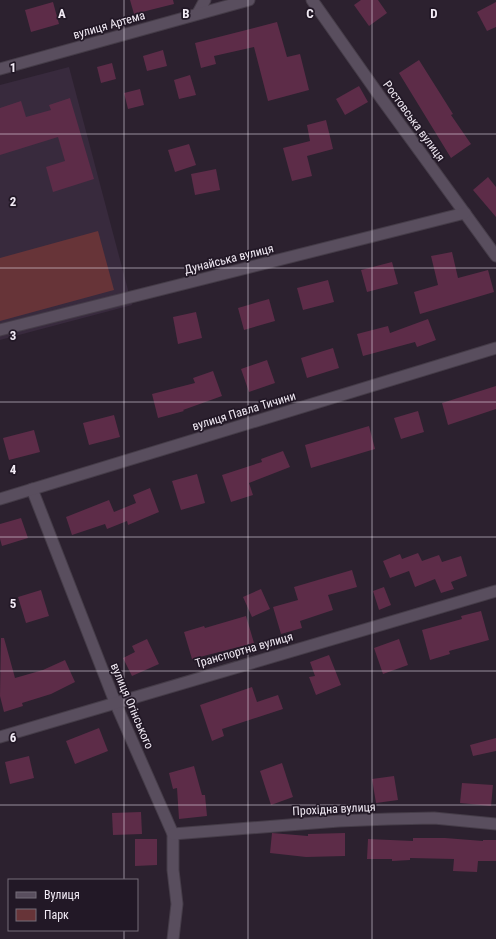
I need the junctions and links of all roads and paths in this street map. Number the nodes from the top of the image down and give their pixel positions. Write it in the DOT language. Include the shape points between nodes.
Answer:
graph roads {
  1 [pos="205,0"];
  2 [pos="246,0"];
  3 [pos="312,0"];
  4 [pos="198,13"];
  5 [pos="0,70"];
  6 [pos="465,213"];
  7 [pos="496,256"];
  8 [pos="0,330"];
  9 [pos="496,348"];
  10 [pos="32,489"];
  11 [pos="0,499"];
  12 [pos="496,591"];
  13 [pos="114,702"];
  14 [pos="0,736"];
  15 [pos="496,824"];
  16 [pos="173,834"];
  17 [pos="173,939"];
  1 -- 4 [label="street"];
  2 -- 4 [label="street, вулиця Артема"];
  3 -- 6 [label="street, Ростовська вулиця"];
  4 -- 5 [label="street, вулиця Артема"];
  6 -- 7 [label="street, Ростовська вулиця"];
  6 -- 8 [label="street, Дунайська вулиця"];
  9 -- 10 [label="street, вулиця Павла Тичини"];
  10 -- 11 [label="street, вулиця Павла Тичини"];
  10 -- 13 [label="street, вулиця Огінського"];
  12 -- 13 [label="street, Транспортна вулиця"];
  13 -- 14 [label="street, Транспортна вулиця"];
  13 -- 16 [label="street, вулиця Огінського"];
  15 -- 16 [label="street, Прохідна вулиця" via="434,818 382,819"];
  16 -- 17 [label="street, вулиця Огінського" via="172,870 177,904"];
}
